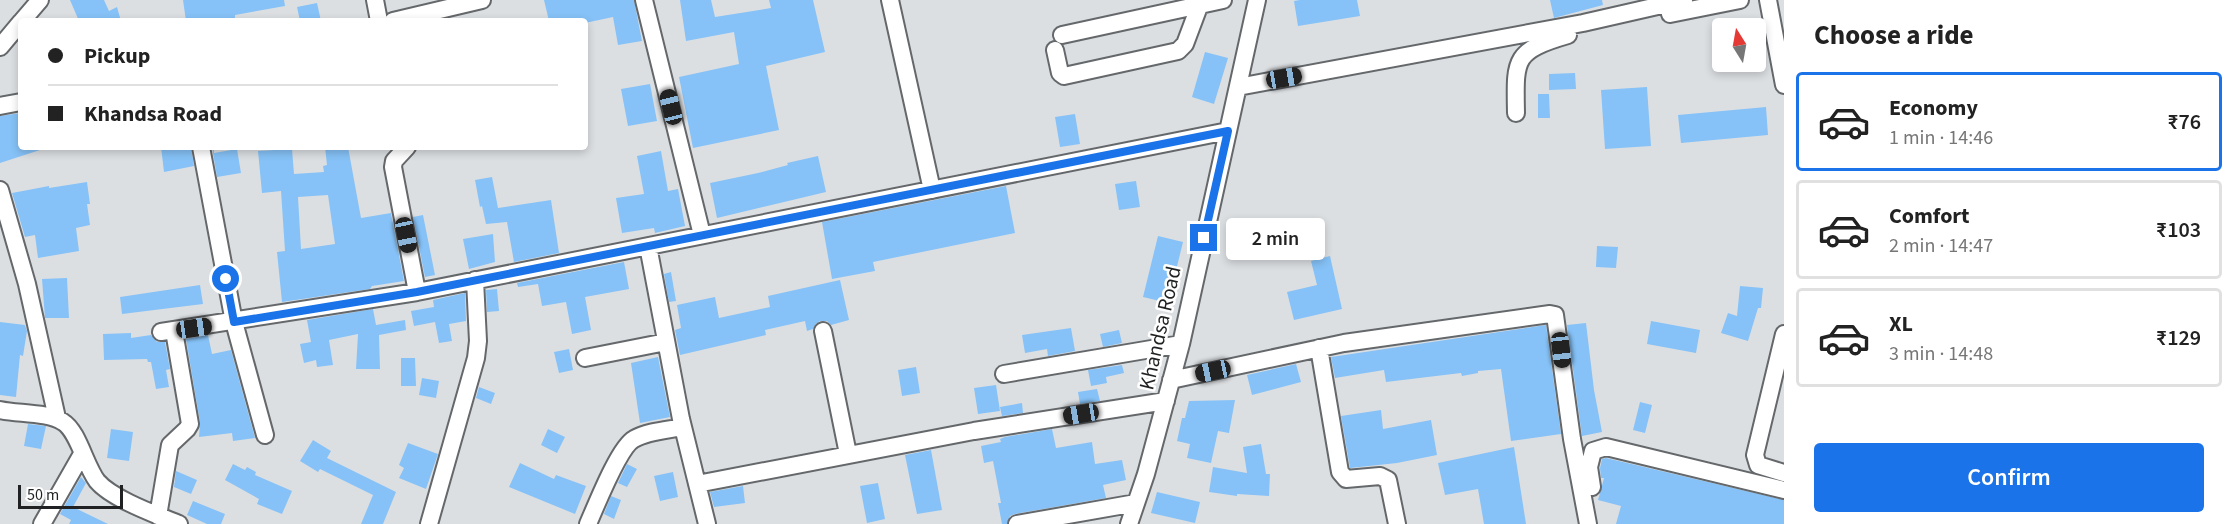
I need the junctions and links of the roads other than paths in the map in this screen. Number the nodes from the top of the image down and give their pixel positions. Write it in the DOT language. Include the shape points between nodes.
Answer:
graph roads {
  1 [pos="40,0"];
  2 [pos="375,0"];
  3 [pos="482,0"];
  4 [pos="644,0"];
  5 [pos="890,0"];
  6 [pos="1223,0"];
  7 [pos="1257,0"];
  8 [pos="1684,0"];
  9 [pos="1740,0"];
  10 [pos="1768,0"];
  11 [pos="1200,4"];
  12 [pos="25,18"];
  13 [pos="378,18"];
  14 [pos="406,18"];
  15 [pos="18,27"];
  16 [pos="0,47"];
  17 [pos="1784,85"];
  18 [pos="1238,87"];
  19 [pos="18,103"];
  20 [pos="0,106"];
  21 [pos="1516,113"];
  22 [pos="1228,131"];
  23 [pos="202,150"];
  24 [pos="404,150"];
  25 [pos="0,190"];
  26 [pos="932,190"];
  27 [pos="702,235"];
  28 [pos="648,246"];
  29 [pos="475,280"];
  30 [pos="417,292"];
  31 [pos="234,322"];
  32 [pos="823,331"];
  33 [pos="1784,334"];
  34 [pos="666,342"];
  35 [pos="1180,344"];
  36 [pos="1319,348"];
  37 [pos="585,358"];
  38 [pos="1004,374"];
  39 [pos="1171,380"];
  40 [pos="1166,400"];
  41 [pos="0,410"];
  42 [pos="57,418"];
  43 [pos="683,427"];
  44 [pos="265,435"];
  45 [pos="82,454"];
  46 [pos="848,454"];
  47 [pos="1784,473"];
  48 [pos="697,484"];
  49 [pos="1784,490"];
  50 [pos="1136,503"];
  51 [pos="158,516"];
  52 [pos="1133,523"];
  53 [pos="42,524"];
  54 [pos="179,524"];
  55 [pos="429,524"];
  56 [pos="588,524"];
  57 [pos="707,524"];
  58 [pos="1017,524"];
  59 [pos="1397,524"];
  60 [pos="1588,524"];
  61 [pos="1597,524"];
  1 -- 12 [label="street"];
  2 -- 13 [label="street"];
  3 -- 14 [label="street"];
  4 -- 27 [label="street"];
  5 -- 26 [label="street"];
  6 -- 11 [label="street"];
  7 -- 18 [label="street, Khandsa Road"];
  8 -- 18 [label="street"];
  9 -- 21 [label="street" via="1541,43 1519,60 1515,73"];
  10 -- 17 [label="street"];
  11 -- 11 [label="street" via="1058,43 1060,73 1064,76 1178,51 1185,44"];
  15 -- 16 [label="street"];
  18 -- 22 [label="street, Khandsa Road"];
  19 -- 20 [label="street"];
  22 -- 26 [label="street"];
  22 -- 35 [label="street, Khandsa Road"];
  23 -- 31 [label="street"];
  24 -- 30 [label="street" via="393,167"];
  25 -- 42 [label="street" via="27,284"];
  26 -- 27 [label="street"];
  27 -- 28 [label="street"];
  28 -- 29 [label="street"];
  28 -- 34 [label="street"];
  29 -- 30 [label="street"];
  29 -- 55 [label="street" via="476,358"];
  30 -- 31 [label="street"];
  31 -- 44 [label="street"];
  31 -- 51 [label="street" via="167,331 190,424 170,445"];
  32 -- 46 [label="street"];
  33 -- 47 [label="street" via="1755,455 1758,465"];
  34 -- 37 [label="street"];
  34 -- 43 [label="street"];
  35 -- 38 [label="street"];
  35 -- 39 [label="street, Khandsa Road"];
  36 -- 39 [label="street"];
  36 -- 59 [label="street" via="1340,471 1346,479 1380,476 1388,480"];
  36 -- 60 [label="street" via="1555,315"];
  39 -- 40 [label="street, Khandsa Road"];
  40 -- 46 [label="street"];
  40 -- 50 [label="street, Khandsa Road"];
  41 -- 42 [label="street"];
  42 -- 45 [label="street" via="71,428"];
  43 -- 48 [label="street"];
  43 -- 56 [label="street" via="629,442"];
  45 -- 51 [label="street" via="102,485"];
  45 -- 53 [label="street"];
  46 -- 48 [label="street"];
  48 -- 57 [label="street"];
  49 -- 61 [label="street" via="1598,448 1593,451 1589,466"];
  50 -- 52 [label="street, Khandsa Road"];
  50 -- 58 [label="street"];
  51 -- 54 [label="street"];
}
